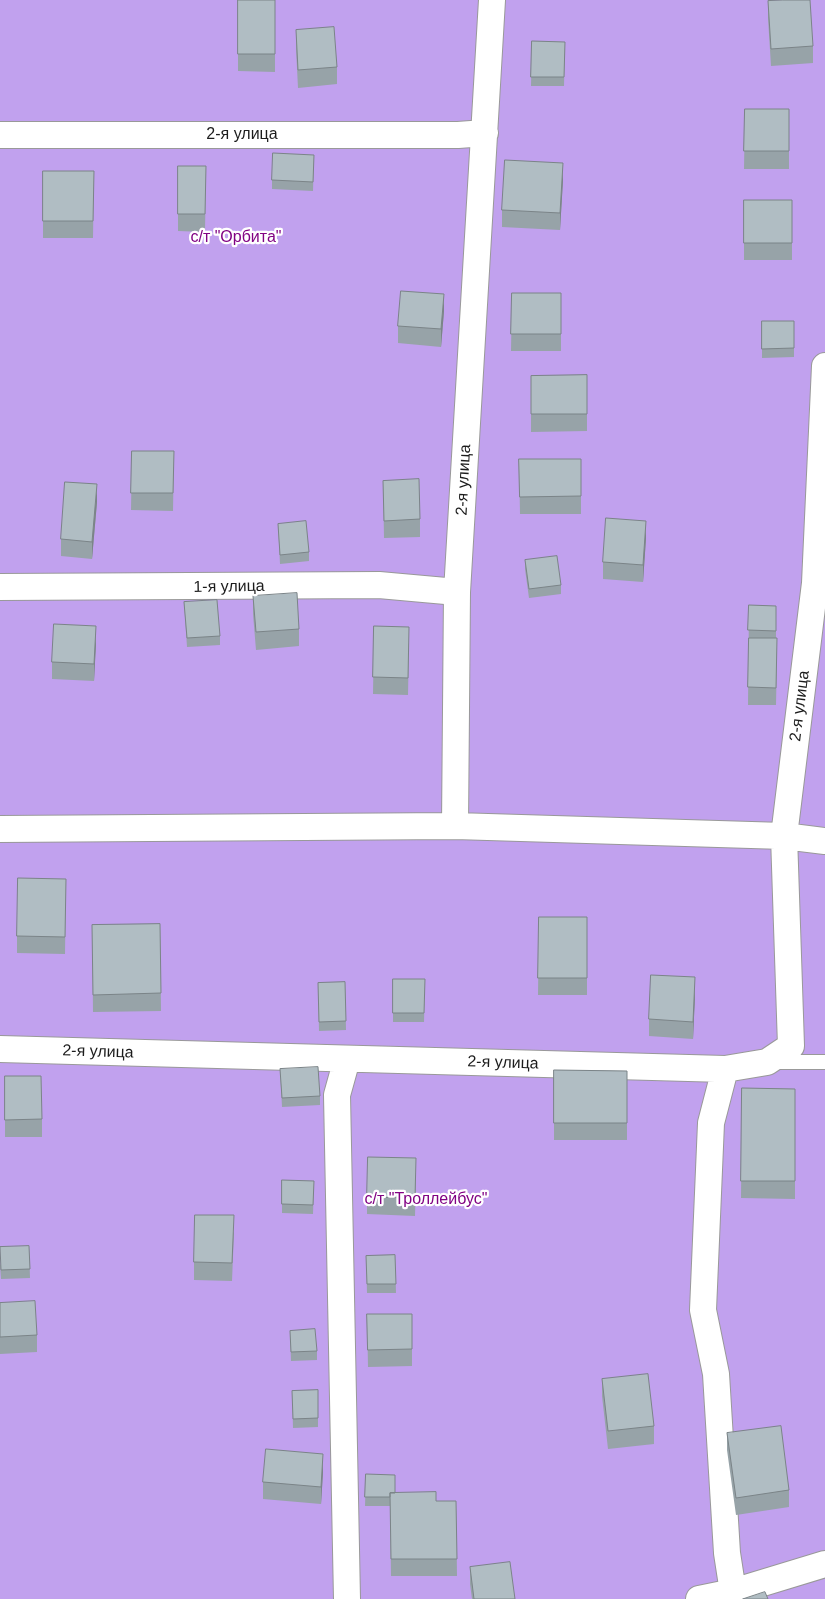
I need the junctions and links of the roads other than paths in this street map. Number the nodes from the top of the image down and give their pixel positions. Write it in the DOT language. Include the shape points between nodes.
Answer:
graph roads {
  1 [pos="492,0"];
  2 [pos="485,133"];
  3 [pos="0,135"];
  4 [pos="825,366"];
  5 [pos="820,584"];
  6 [pos="0,587"];
  7 [pos="457,592"];
  8 [pos="455,826"];
  9 [pos="0,829"];
  10 [pos="784,836"];
  11 [pos="825,841"];
  12 [pos="0,1050"];
  13 [pos="347,1059"];
  14 [pos="767,1062"];
  15 [pos="825,1062"];
  16 [pos="725,1069"];
  17 [pos="825,1564"];
  18 [pos="733,1592"];
  19 [pos="347,1599"];
  20 [pos="699,1599"];
  1 -- 2 [label="street, 2-я улица"];
  2 -- 3 [label="street, 2-я улица"];
  2 -- 7 [label="street, 2-я улица"];
  4 -- 5 [label="street, 2-я улица"];
  5 -- 10 [label="street, 2-я улица"];
  6 -- 7 [label="street, 1-я улица" via="379,585"];
  7 -- 8 [label="street, 2-я улица"];
  8 -- 9 [label="street"];
  8 -- 10 [label="street"];
  10 -- 11 [label="street"];
  10 -- 14 [label="street, 2-я улица" via="791,1046"];
  12 -- 13 [label="street, 2-я улица"];
  13 -- 16 [label="street, 2-я улица"];
  13 -- 19 [label="street" via="337,1095"];
  14 -- 15 [label="lane"];
  14 -- 16 [label="street, 2-я улица"];
  16 -- 18 [label="street" via="711,1123 703,1310 716,1374 727,1552"];
  17 -- 18 [label="street"];
  18 -- 20 [label="street"];
}
